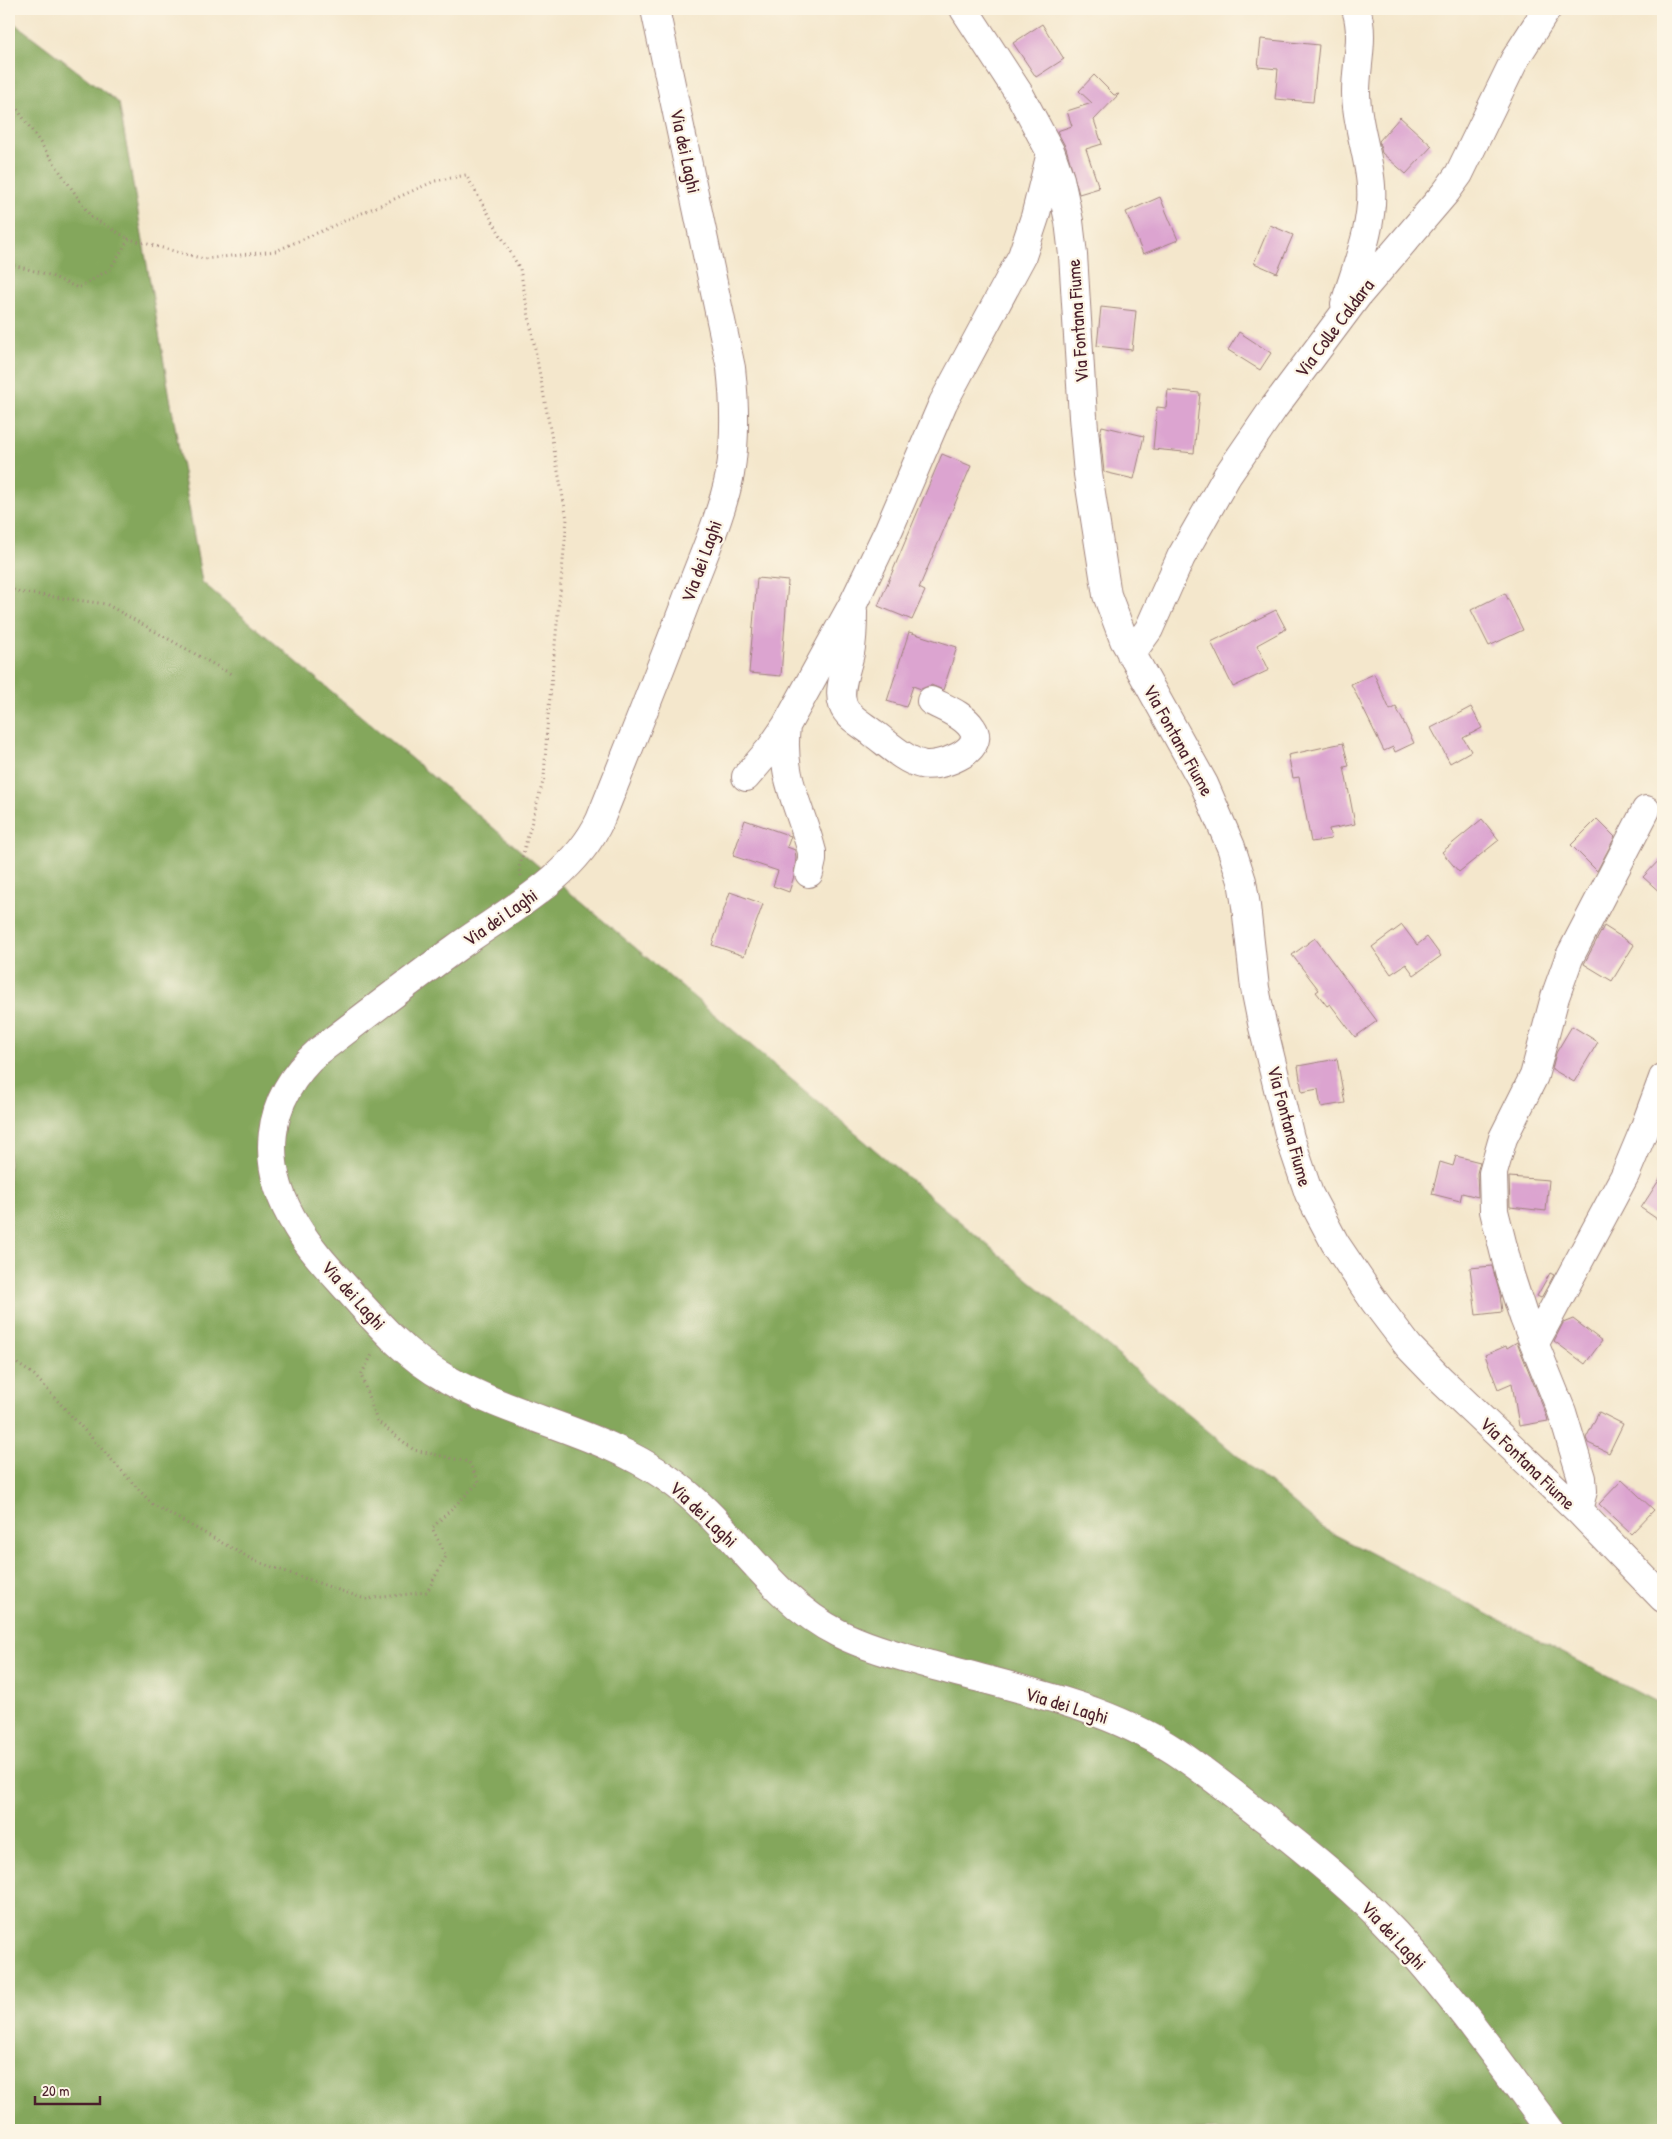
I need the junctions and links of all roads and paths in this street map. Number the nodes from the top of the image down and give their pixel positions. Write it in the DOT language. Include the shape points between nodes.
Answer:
graph roads {
  1 [pos="655,9"];
  2 [pos="964,9"];
  3 [pos="1356,9"];
  4 [pos="1547,9"];
  5 [pos="1534,21"];
  6 [pos="9,96"];
  7 [pos="1051,153"];
  8 [pos="129,239"];
  9 [pos="9,264"];
  10 [pos="1341,318"];
  11 [pos="9,588"];
  12 [pos="853,604"];
  13 [pos="1134,659"];
  14 [pos="230,674"];
  15 [pos="930,702"];
  16 [pos="786,726"];
  17 [pos="746,778"];
  18 [pos="1646,810"];
  19 [pos="809,873"];
  20 [pos="527,898"];
  21 [pos="1663,1078"];
  22 [pos="392,1336"];
  23 [pos="1535,1343"];
  24 [pos="9,1358"];
  25 [pos="1578,1510"];
  26 [pos="1663,1598"];
  27 [pos="1550,2130"];
  1 -- 20 [label="street, Via dei Laghi" via="728,347 735,408 733,448 718,515 596,828 576,858"];
  2 -- 7 [label="street, Via Fontana Fiume" via="1010,79"];
  3 -- 10 [label="street" via="1360,39 1357,105 1371,184 1371,202 1365,237"];
  4 -- 5 [label="street, Via Colle Caldara"];
  5 -- 10 [label="street, Via Colle Caldara" via="1459,174"];
  6 -- 8 [label="path" via="91,217"];
  7 -- 12 [label="street" via="1022,256 943,403"];
  7 -- 13 [label="street, Via Fontana Fiume" via="1063,190 1071,237 1085,439 1102,570 1111,609"];
  8 -- 9 [label="path" via="110,269 78,288 49,275"];
  8 -- 20 [label="path" via="204,259 276,251 435,181 466,175 520,269 567,519 544,778 519,868"];
  10 -- 13 [label="street, Via Colle Caldara" via="1218,490 1181,557"];
  11 -- 14 [label="path" via="106,604"];
  12 -- 15 [label="street" via="852,639 841,696 845,710 909,759 932,765 965,752 975,737 967,722"];
  12 -- 16 [label="street"];
  13 -- 25 [label="street, Via Fontana Fiume" via="1204,784 1236,859 1247,911 1262,1023 1294,1152 1320,1218 1352,1270 1409,1347"];
  16 -- 17 [label="street"];
  16 -- 19 [label="street" via="787,774 812,852"];
  18 -- 23 [label="street" via="1569,958 1534,1076 1507,1130 1495,1164 1492,1190 1497,1225 1514,1291"];
  20 -- 22 [label="street, Via dei Laghi" via="319,1051 294,1076 277,1111 272,1132 272,1161 288,1211 315,1252"];
  21 -- 23 [label="street" via="1627,1170"];
  22 -- 24 [label="path" via="373,1353 361,1375 377,1421 414,1450 469,1462 479,1482 432,1528 446,1556 427,1592 365,1599 255,1561 152,1504 34,1374"];
  22 -- 27 [label="street, Via dei Laghi" via="426,1366 453,1383 610,1446 670,1479 704,1509 793,1602 836,1632 875,1649 1095,1712 1143,1732 1177,1752 1289,1838 1382,1919 1466,2018"];
  23 -- 25 [label="street" via="1562,1412 1582,1478 1583,1491"];
  25 -- 26 [label="street, Via Fontana Fiume"];
}
